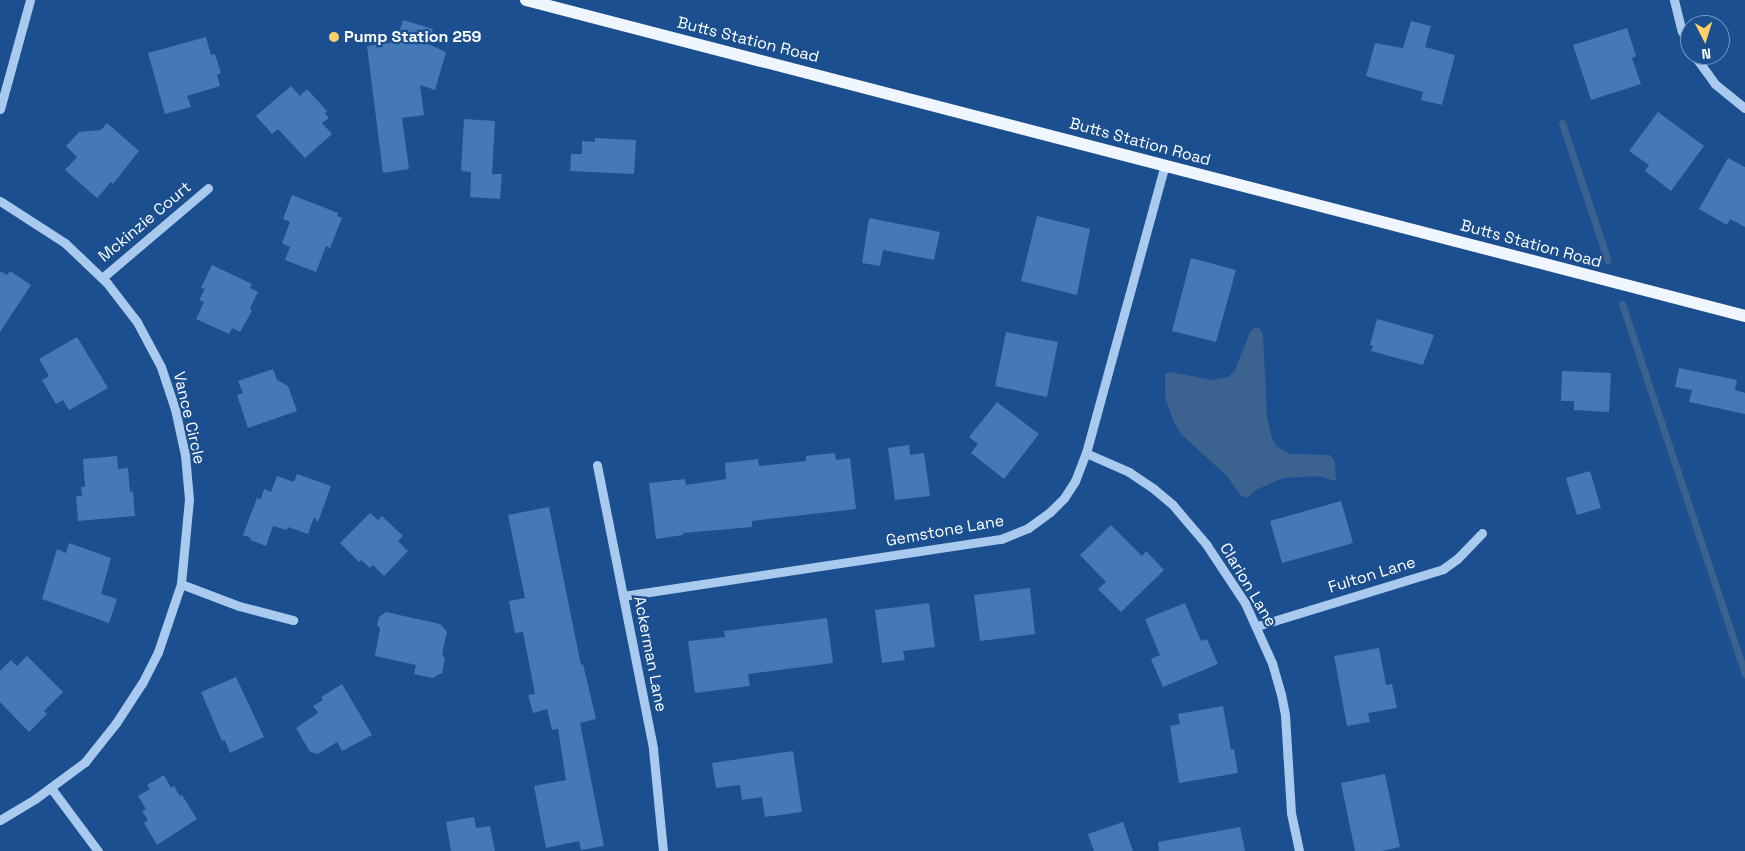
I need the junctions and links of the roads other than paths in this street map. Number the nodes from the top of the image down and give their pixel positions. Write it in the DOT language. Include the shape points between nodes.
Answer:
graph roads {
  1 [pos="30,0"];
  2 [pos="526,0"];
  3 [pos="1674,0"];
  4 [pos="1680,23"];
  5 [pos="1701,65"];
  6 [pos="1745,108"];
  7 [pos="0,109"];
  8 [pos="1165,165"];
  9 [pos="208,188"];
  10 [pos="0,201"];
  11 [pos="102,278"];
  12 [pos="1745,316"];
  13 [pos="1086,453"];
  14 [pos="597,465"];
  15 [pos="1482,533"];
  16 [pos="181,584"];
  17 [pos="623,596"];
  18 [pos="293,620"];
  19 [pos="1257,626"];
  20 [pos="51,788"];
  21 [pos="0,820"];
  22 [pos="98,851"];
  23 [pos="663,851"];
  24 [pos="1299,851"];
  1 -- 7 [label="street"];
  2 -- 8 [label="main road, Butts Station Road"];
  3 -- 4 [label="street"];
  5 -- 6 [label="street" via="1714,84"];
  8 -- 12 [label="main road, Butts Station Road"];
  8 -- 13 [label="street, Gemstone Lane"];
  9 -- 11 [label="street, Mckinzie Court"];
  10 -- 11 [label="street, Vance Circle" via="65,243"];
  11 -- 16 [label="street, Vance Circle" via="141,330 161,367 175,409 185,454 188,499"];
  13 -- 17 [label="street, Gemstone Lane" via="1064,498 1028,528 1001,539"];
  13 -- 19 [label="street, Clarion Lane" via="1129,472 1154,489 1191,523 1225,570"];
  14 -- 17 [label="street, Ackerman Lane"];
  15 -- 19 [label="street, Fulton Lane" via="1457,560 1443,569"];
  16 -- 18 [label="street" via="238,606"];
  16 -- 20 [label="street, Vance Circle" via="158,652 129,705 85,762"];
  17 -- 23 [label="street, Ackerman Lane" via="653,750"];
  19 -- 24 [label="street, Clarion Lane" via="1272,663 1285,715 1291,813"];
  20 -- 21 [label="street, Vance Circle"];
  20 -- 22 [label="street"];
}
